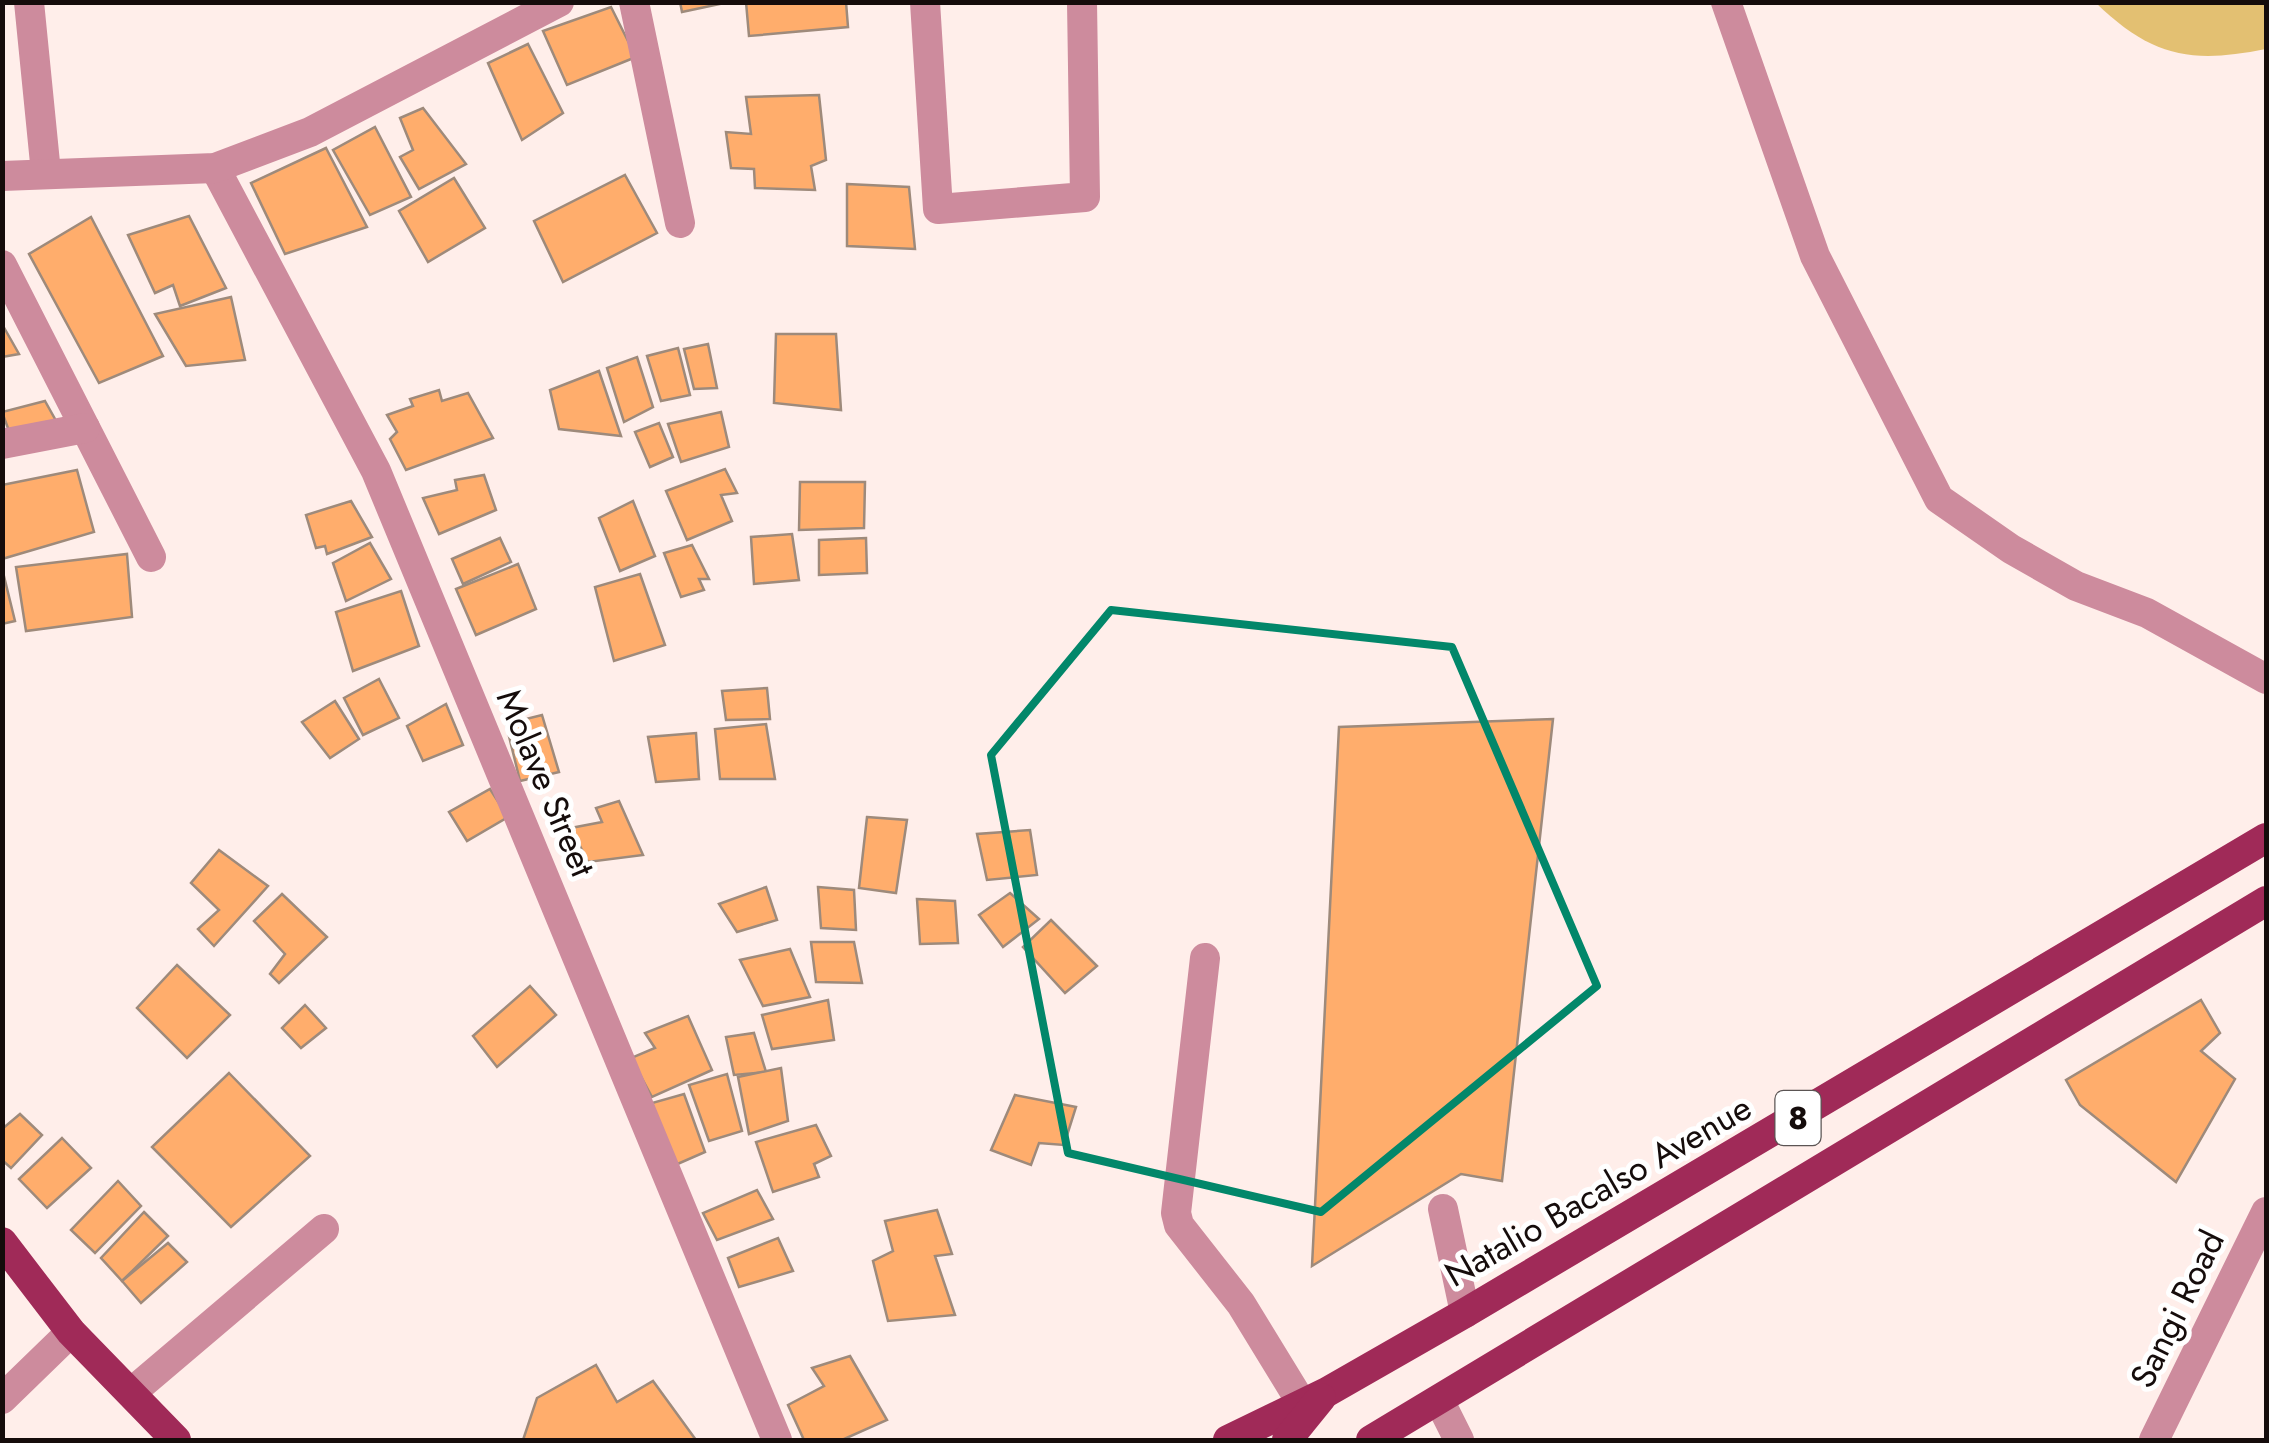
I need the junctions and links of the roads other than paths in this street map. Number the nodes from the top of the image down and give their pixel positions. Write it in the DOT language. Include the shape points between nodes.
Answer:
graph roads {
  1 [pos="29,2"];
  2 [pos="559,2"];
  3 [pos="634,2"];
  4 [pos="925,2"];
  5 [pos="1082,2"];
  6 [pos="1726,2"];
  7 [pos="215,168"];
  8 [pos="46,173"];
  9 [pos="2,176"];
  10 [pos="680,223"];
  11 [pos="2,264"];
  12 [pos="85,428"];
  13 [pos="2,444"];
  14 [pos="150,557"];
  15 [pos="2266,679"];
  16 [pos="2266,838"];
  17 [pos="2266,901"];
  18 [pos="1204,958"];
  19 [pos="1443,1209"];
  20 [pos="2266,1212"];
  21 [pos="324,1229"];
  22 [pos="2,1242"];
  23 [pos="1465,1313"];
  24 [pos="71,1332"];
  25 [pos="132,1392"];
  26 [pos="1314,1397"];
  27 [pos="2,1400"];
  28 [pos="1439,1400"];
  29 [pos="176,1440"];
  30 [pos="777,1440"];
  31 [pos="1228,1440"];
  32 [pos="1287,1440"];
  33 [pos="1372,1440"];
  34 [pos="1460,1440"];
  35 [pos="2154,1440"];
  1 -- 8 [label="street"];
  2 -- 7 [label="street" via="310,132"];
  3 -- 10 [label="street"];
  4 -- 5 [label="street" via="938,209 1085,198"];
  6 -- 15 [label="street" via="1815,256 1939,498 2076,586 2146,613"];
  7 -- 8 [label="street"];
  7 -- 30 [label="street, Molave Street" via="376,471"];
  8 -- 9 [label="street"];
  11 -- 12 [label="street"];
  12 -- 13 [label="street"];
  12 -- 14 [label="street"];
  16 -- 23 [label="main road, Natalio Bacalso Avenue / 8"];
  17 -- 28 [label="main road, 8"];
  18 -- 26 [label="street" via="1179,1225"];
  19 -- 23 [label="street"];
  20 -- 35 [label="street, Sangi Road"];
  21 -- 25 [label="street"];
  22 -- 24 [label="main road"];
  23 -- 26 [label="main road, Natalio Bacalso Avenue / 8"];
  24 -- 25 [label="main road"];
  24 -- 27 [label="street"];
  25 -- 29 [label="main road"];
  26 -- 31 [label="main road, Natalio Bacalso Avenue"];
  26 -- 32 [label="main road, Natalio Bacalso Avenue / 8"];
  28 -- 33 [label="main road, 8"];
  28 -- 34 [label="street"];
}
